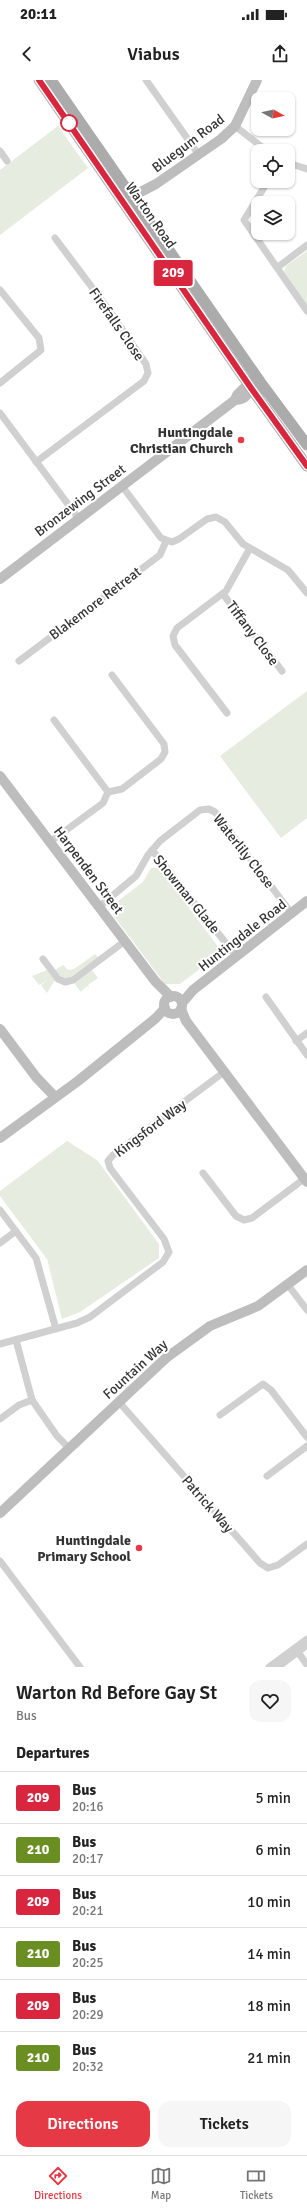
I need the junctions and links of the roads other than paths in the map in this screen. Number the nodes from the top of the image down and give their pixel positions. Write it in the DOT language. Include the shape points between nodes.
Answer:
graph roads {
  1 [pos="39,80"];
  2 [pos="51,80"];
  3 [pos="257,80"];
  4 [pos="148,81"];
  5 [pos="234,126"];
  6 [pos="258,144"];
  7 [pos="0,151"];
  8 [pos="199,155"];
  9 [pos="7,161"];
  10 [pos="295,165"];
  11 [pos="307,168"];
  12 [pos="264,188"];
  13 [pos="130,203"];
  14 [pos="55,238"];
  15 [pos="307,245"];
  16 [pos="278,268"];
  17 [pos="0,290"];
  18 [pos="307,311"];
  19 [pos="244,357"];
  20 [pos="0,382"];
  21 [pos="251,388"];
  22 [pos="267,392"];
  23 [pos="0,413"];
  24 [pos="307,446"];
  25 [pos="36,462"];
  26 [pos="306,463"];
  27 [pos="122,486"];
  28 [pos="79,519"];
  29 [pos="166,541"];
  30 [pos="250,548"];
  31 [pos="0,579"];
  32 [pos="307,593"];
  33 [pos="223,594"];
  34 [pos="19,661"];
  35 [pos="282,671"];
  36 [pos="112,675"];
  37 [pos="226,713"];
  38 [pos="54,720"];
  39 [pos="0,776"];
  40 [pos="108,792"];
  41 [pos="211,801"];
  42 [pos="209,809"];
  43 [pos="50,842"];
  44 [pos="152,850"];
  45 [pos="307,902"];
  46 [pos="99,907"];
  47 [pos="292,914"];
  48 [pos="125,941"];
  49 [pos="237,957"];
  50 [pos="43,959"];
  51 [pos="266,997"];
  52 [pos="172,1006"];
  53 [pos="1,1032"];
  54 [pos="307,1032"];
  55 [pos="296,1041"];
  56 [pos="307,1055"];
  57 [pos="224,1072"];
  58 [pos="51,1097"];
  59 [pos="0,1132"];
  60 [pos="0,1138"];
  61 [pos="203,1173"];
  62 [pos="305,1177"];
  63 [pos="0,1210"];
  64 [pos="16,1231"];
  65 [pos="0,1243"];
  66 [pos="307,1270"];
  67 [pos="288,1285"];
  68 [pos="307,1310"];
  69 [pos="56,1329"];
  70 [pos="16,1340"];
  71 [pos="0,1344"];
  72 [pos="32,1400"];
  73 [pos="119,1402"];
  74 [pos="220,1415"];
  75 [pos="0,1419"];
  76 [pos="307,1437"];
  77 [pos="307,1446"];
  78 [pos="70,1449"];
  79 [pos="267,1476"];
  80 [pos="0,1513"];
  81 [pos="307,1544"];
  82 [pos="0,1561"];
  83 [pos="307,1638"];
  84 [pos="307,1645"];
  85 [pos="294,1652"];
  86 [pos="307,1665"];
  87 [pos="80,1667"];
  88 [pos="269,1667"];
  89 [pos="278,1667"];
  90 [pos="304,1667"];
  1 -- 13 [label="main road, Warton Road"];
  2 -- 13 [label="main road, Warton Road"];
  3 -- 5 [label="street, Bluegum Road"];
  4 -- 8 [label="street"];
  5 -- 6 [label="street"];
  5 -- 8 [label="street, Bluegum Road"];
  7 -- 9 [label="street"];
  8 -- 13 [label="street, Bluegum Road"];
  10 -- 11 [label="street"];
  12 -- 16 [label="street" via="244,220"];
  13 -- 19 [label="main road, Warton Road"];
  13 -- 21 [label="main road, Warton Road"];
  14 -- 25 [label="street, Firefalls Close" via="146,364 148,373 144,381"];
  15 -- 16 [label="street"];
  16 -- 18 [label="street"];
  17 -- 20 [label="street" via="39,338 41,350"];
  19 -- 21 [label="street" via="252,378"];
  19 -- 22 [label="main road, Warton Road"];
  21 -- 22 [label="street" via="261,388"];
  21 -- 26 [label="main road, Warton Road"];
  21 -- 27 [label="street, Bronzewing Street" via="241,390 235,400"];
  22 -- 24 [label="main road, Warton Road"];
  23 -- 25 [label="street"];
  25 -- 28 [label="street"];
  27 -- 28 [label="street, Bronzewing Street"];
  27 -- 29 [label="street" via="161,538"];
  28 -- 31 [label="street, Bronzewing Street"];
  29 -- 30 [label="street" via="179,539 207,518 216,517 225,522 237,538"];
  29 -- 34 [label="street, Blakemore Retreat" via="160,555"];
  30 -- 32 [label="street" via="282,565"];
  30 -- 33 [label="street"];
  33 -- 35 [label="street, Tiffany Close"];
  33 -- 37 [label="street" via="177,628 173,636 175,645"];
  36 -- 40 [label="street" via="164,744 165,752 161,759 122,789"];
  38 -- 40 [label="street"];
  39 -- 43 [label="street, Harpenden Street"];
  40 -- 43 [label="street" via="104,803"];
  41 -- 42 [label="street, Waterlily Close"];
  42 -- 44 [label="street, Waterlily Close" via="200,810"];
  42 -- 47 [label="street, Waterlily Close" via="215,812"];
  43 -- 46 [label="street, Harpenden Street"];
  44 -- 46 [label="street, Waterlily Close" via="136,876"];
  44 -- 49 [label="street, Showman Glade"];
  45 -- 47 [label="street, Huntingdale Road"];
  46 -- 48 [label="street, Harpenden Street"];
  47 -- 49 [label="street, Huntingdale Road"];
  48 -- 50 [label="street" via="72,980 65,982 58,979"];
  48 -- 52 [label="street, Harpenden Street"];
  49 -- 52 [label="street, Huntingdale Road"];
  51 -- 55 [label="street"];
  52 -- 57 [label="street, Harpenden Street"];
  52 -- 58 [label="street, Huntingdale Road"];
  53 -- 58 [label="street"];
  54 -- 55 [label="street"];
  55 -- 56 [label="street"];
  57 -- 62 [label="street, Harpenden Street"];
  57 -- 69 [label="street, Kingsford Way" via="108,1161 110,1168 172,1253 90,1317"];
  58 -- 59 [label="street, Huntingdale Road"];
  58 -- 60 [label="street, Huntingdale Road"];
  61 -- 62 [label="street" via="243,1223"];
  63 -- 64 [label="street"];
  64 -- 65 [label="street"];
  64 -- 69 [label="street" via="40,1267"];
  66 -- 67 [label="street, Fountain Way"];
  67 -- 68 [label="street"];
  67 -- 73 [label="street, Fountain Way" via="258,1306 201,1331 166,1358"];
  69 -- 70 [label="street, Kingsford Way"];
  70 -- 71 [label="street, Kingsford Way"];
  70 -- 72 [label="street"];
  72 -- 75 [label="street" via="19,1405"];
  72 -- 78 [label="street" via="57,1436"];
  73 -- 78 [label="street, Fountain Way"];
  73 -- 81 [label="street, Patrick Way" via="260,1563 268,1568 278,1565"];
  74 -- 76 [label="street" via="263,1384 271,1390"];
  77 -- 79 [label="street"];
  78 -- 80 [label="street, Fountain Way"];
  82 -- 87 [label="street"];
  83 -- 85 [label="street"];
  84 -- 85 [label="street"];
  85 -- 86 [label="street"];
  85 -- 88 [label="street"];
  85 -- 89 [label="street"];
  85 -- 90 [label="street"];
}
